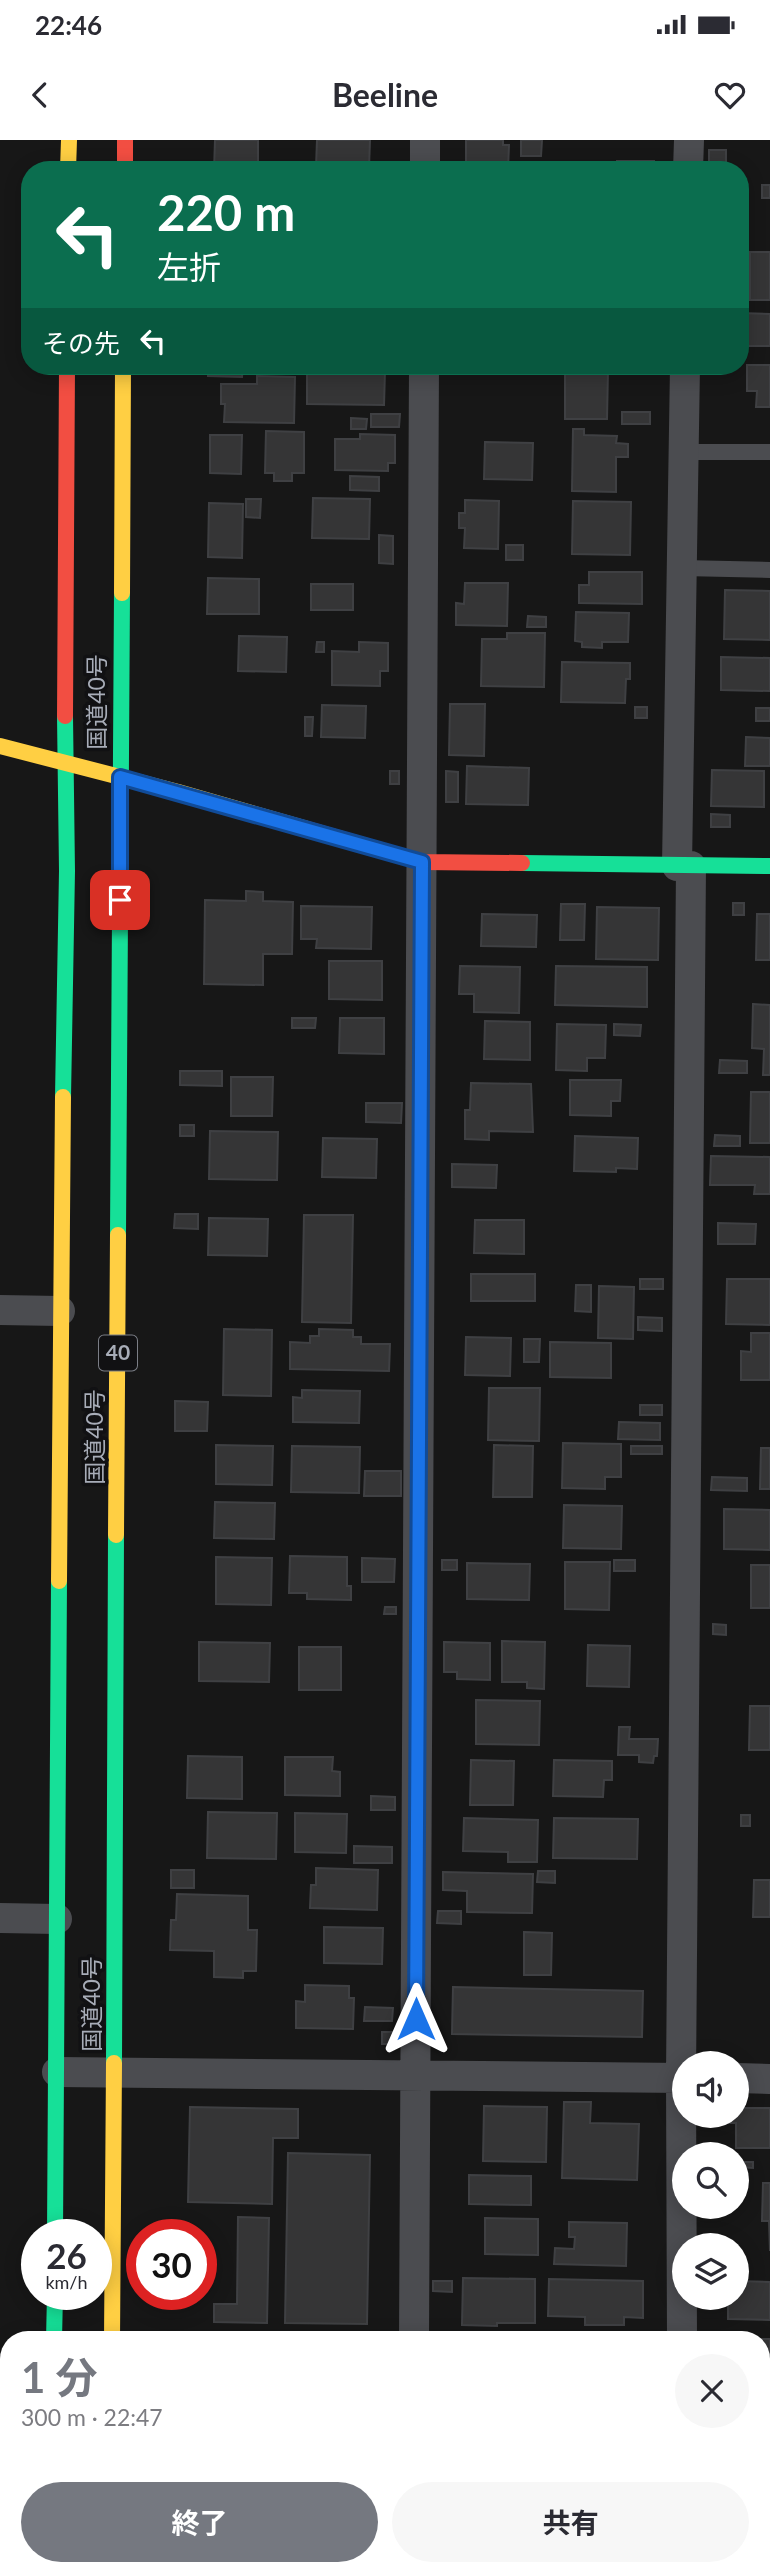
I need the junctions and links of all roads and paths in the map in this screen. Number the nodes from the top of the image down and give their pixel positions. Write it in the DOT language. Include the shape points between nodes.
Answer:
graph roads {
  1 [pos="69,140"];
  2 [pos="125,140"];
  3 [pos="425,140"];
  4 [pos="688,140"];
  5 [pos="68,161"];
  6 [pos="125,161"];
  7 [pos="425,161"];
  8 [pos="688,161"];
  9 [pos="67,375"];
  10 [pos="123,375"];
  11 [pos="424,375"];
  12 [pos="685,375"];
  13 [pos="684,452"];
  14 [pos="770,453"];
  15 [pos="682,568"];
  16 [pos="770,570"];
  17 [pos="0,746"];
  18 [pos="65,762"];
  19 [pos="120,777"];
  20 [pos="422,862"];
  21 [pos="684,866"];
  22 [pos="770,866"];
  23 [pos="0,1310"];
  24 [pos="60,1311"];
  25 [pos="0,1918"];
  26 [pos="57,1919"];
  27 [pos="683,2051"];
  28 [pos="57,2072"];
  29 [pos="114,2073"];
  30 [pos="415,2074"];
  31 [pos="672,2078"];
  32 [pos="749,2078"];
  33 [pos="770,2078"];
  34 [pos="683,2128"];
  35 [pos="55,2219"];
  36 [pos="55,2310"];
  37 [pos="54,2331"];
  38 [pos="112,2331"];
  39 [pos="414,2331"];
  40 [pos="682,2331"];
  1 -- 5 [label="main road"];
  2 -- 6 [label="main road"];
  3 -- 7 [label="street"];
  4 -- 8 [label="street"];
  9 -- 18 [label="main road, 国道40号"];
  10 -- 19 [label="main road, 国道40号 / 40"];
  11 -- 20 [label="street"];
  12 -- 13 [label="street"];
  13 -- 14 [label="lane"];
  13 -- 15 [label="street"];
  15 -- 16 [label="lane"];
  15 -- 21 [label="street"];
  17 -- 18 [label="main road"];
  18 -- 19 [label="main road"];
  18 -- 24 [label="main road, 国道40号"];
  19 -- 20 [label="main road"];
  19 -- 29 [label="main road, 国道40号 / 40"];
  20 -- 21 [label="main road"];
  20 -- 30 [label="street"];
  21 -- 22 [label="main road"];
  21 -- 27 [label="street"];
  23 -- 24 [label="street"];
  24 -- 26 [label="main road, 国道40号"];
  25 -- 26 [label="street"];
  26 -- 28 [label="main road, 国道40号"];
  28 -- 29 [label="street"];
  28 -- 35 [label="main road, 国道40号"];
  29 -- 30 [label="street"];
  29 -- 38 [label="main road, 国道40号 / 40"];
  30 -- 31 [label="street"];
  30 -- 39 [label="street"];
  32 -- 33 [label="street"];
  34 -- 40 [label="street"];
  36 -- 37 [label="main road"];
}
